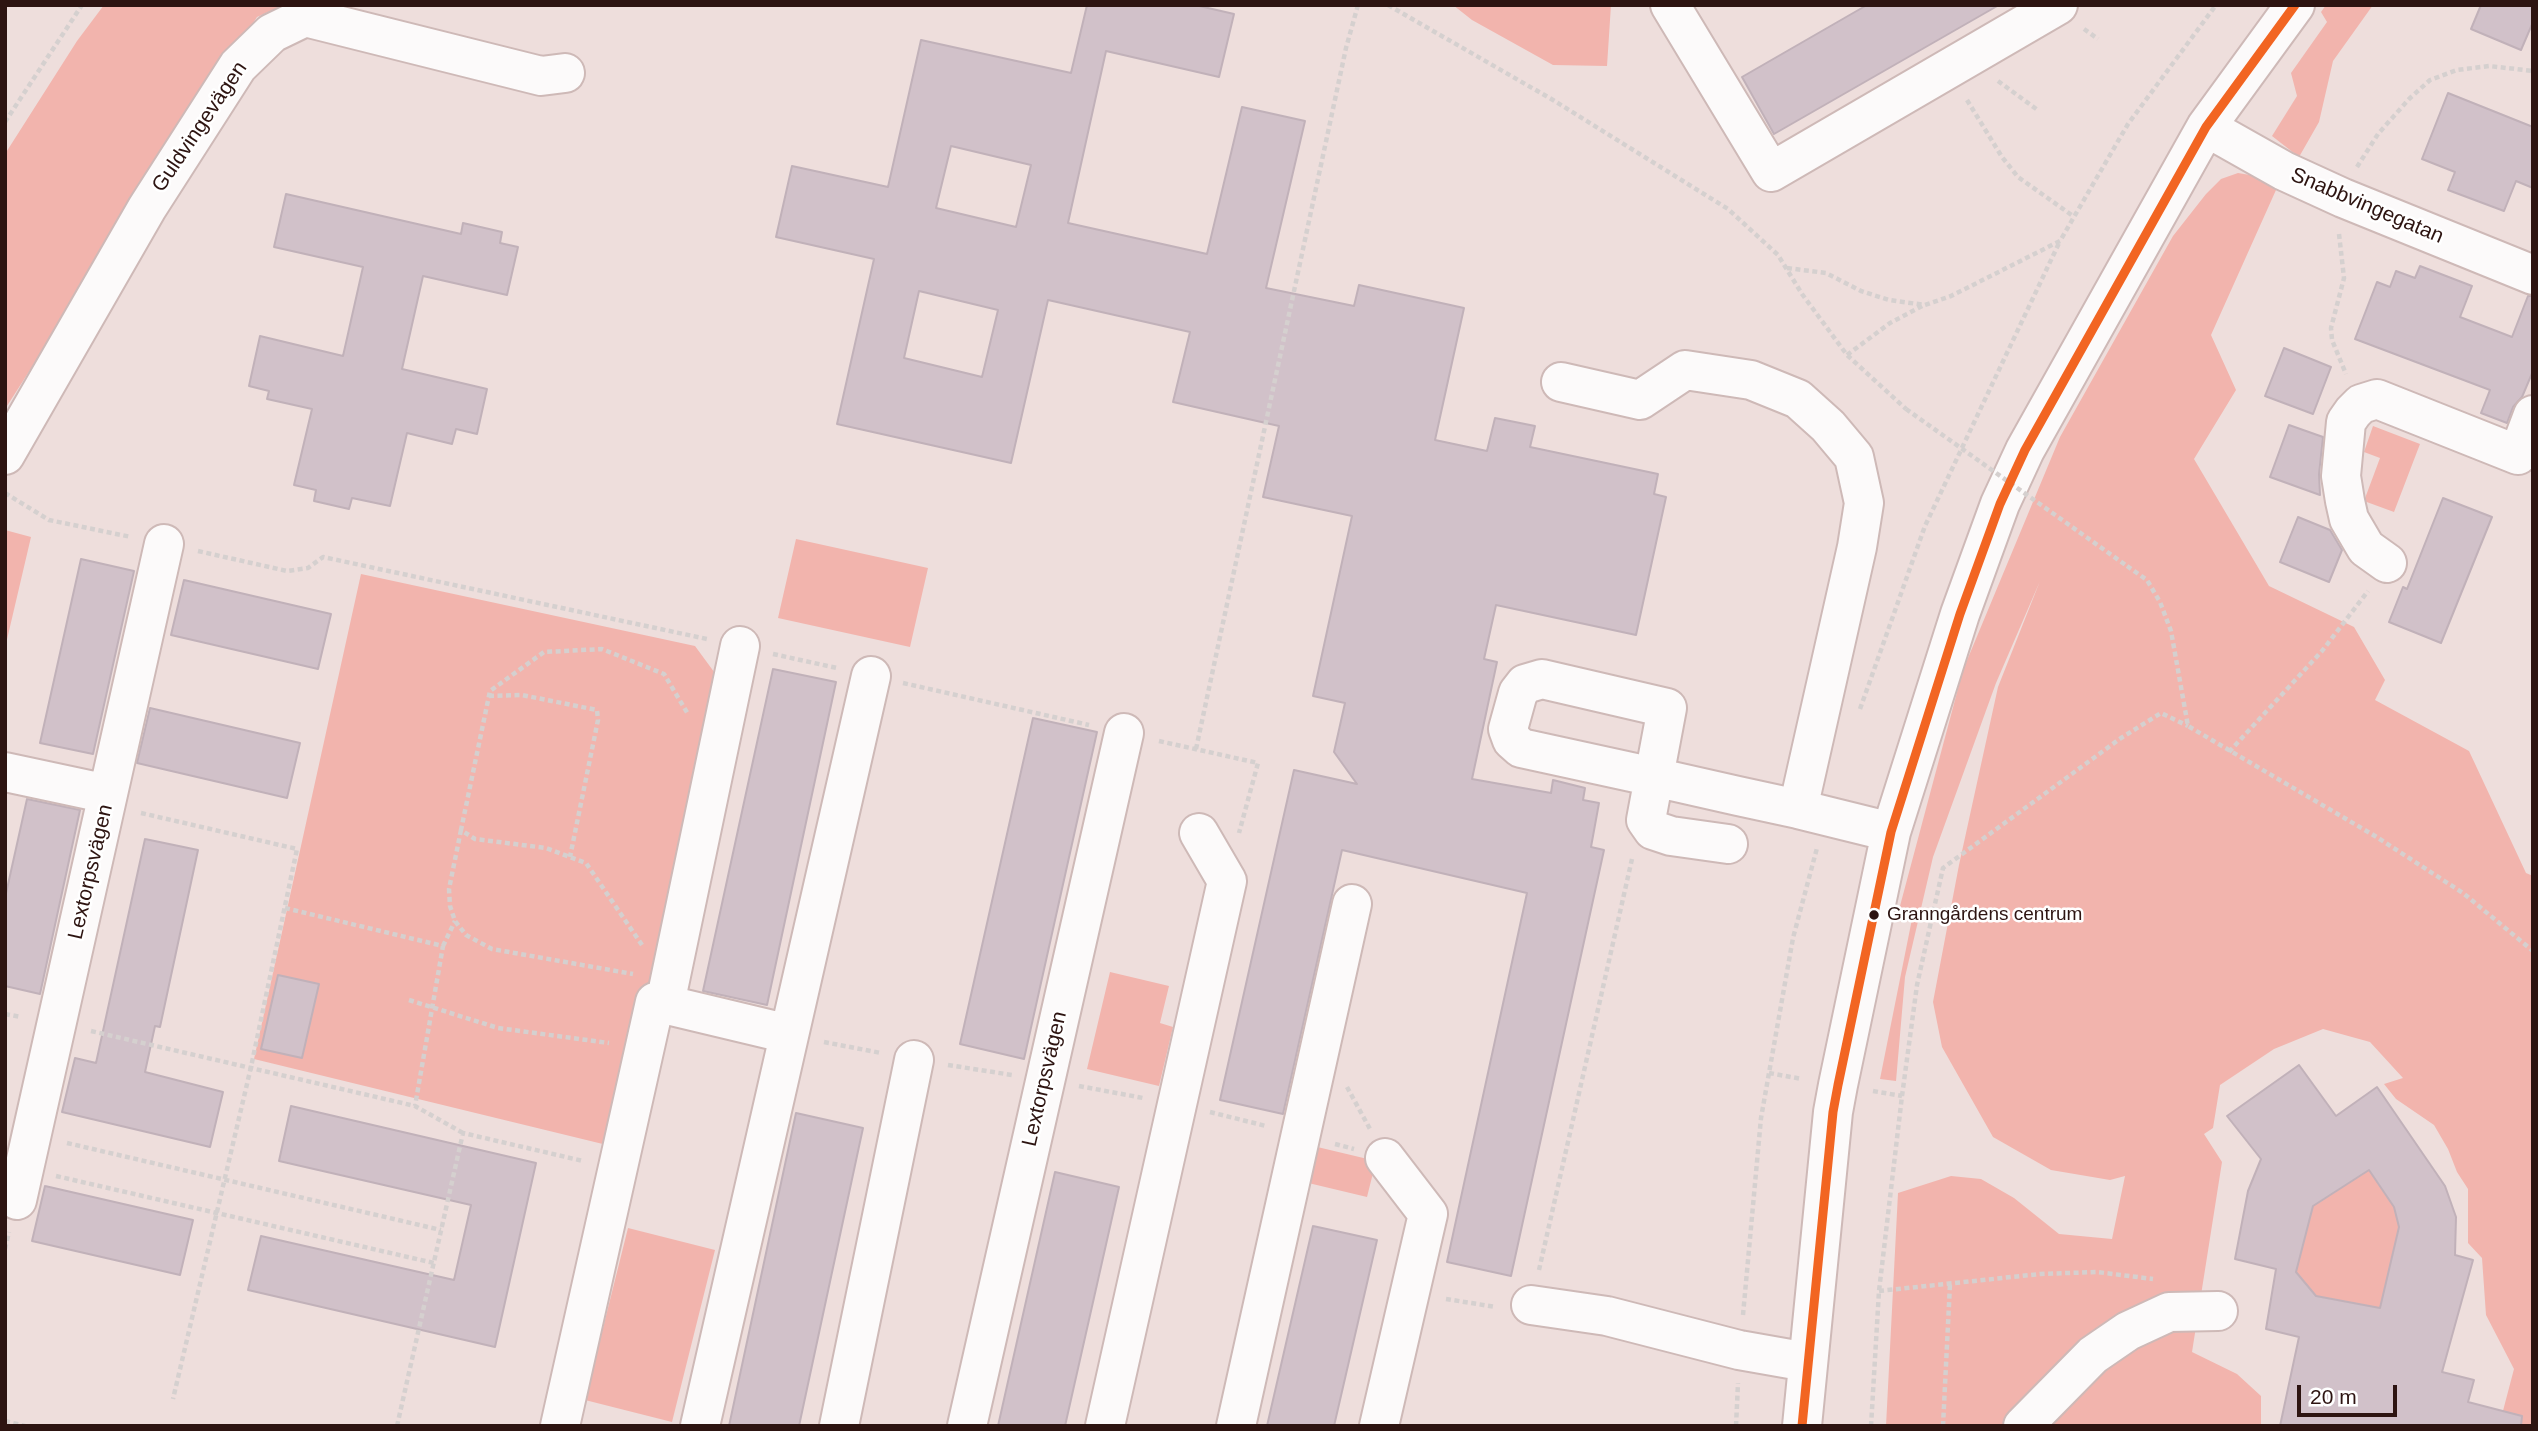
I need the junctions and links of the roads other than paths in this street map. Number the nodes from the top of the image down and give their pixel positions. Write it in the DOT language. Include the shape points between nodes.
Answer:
graph roads {
  1 [pos="1670,5"];
  2 [pos="2058,5"];
  3 [pos="2295,5"];
  4 [pos="565,73"];
  5 [pos="2206,127"];
  6 [pos="2533,275"];
  7 [pos="1561,382"];
  8 [pos="2533,415"];
  9 [pos="5,455"];
  10 [pos="164,544"];
  11 [pos="2387,564"];
  12 [pos="740,646"];
  13 [pos="872,676"];
  14 [pos="1124,733"];
  15 [pos="5,772"];
  16 [pos="107,799"];
  17 [pos="1798,809"];
  18 [pos="1199,832"];
  19 [pos="1891,832"];
  20 [pos="1728,844"];
  21 [pos="1352,904"];
  22 [pos="668,987"];
  23 [pos="789,1034"];
  24 [pos="914,1060"];
  25 [pos="1385,1158"];
  26 [pos="24,1168"];
  27 [pos="1531,1305"];
  28 [pos="2218,1311"];
  29 [pos="1807,1362"];
  30 [pos="561,1426"];
  31 [pos="701,1426"];
  32 [pos="839,1426"];
  33 [pos="967,1426"];
  34 [pos="1105,1426"];
  35 [pos="1236,1426"];
  36 [pos="1378,1426"];
  37 [pos="1802,1426"];
  38 [pos="2023,1426"];
  1 -- 2 [label="street" via="1771,172"];
  3 -- 5 [label="street"];
  4 -- 9 [label="street, Guldvingevägen" via="541,76 304,17 272,33 238,66 146,208"];
  5 -- 6 [label="street, Snabbvingegatan" via="2343,198"];
  5 -- 19 [label="street" via="2025,450 2000,504"];
  7 -- 17 [label="street" via="1640,400 1685,370 1751,380 1797,399 1854,457 1864,503"];
  8 -- 11 [label="street" via="2518,455 2376,400 2353,412 2346,422 2341,476 2349,519 2366,548"];
  10 -- 16 [label="street, Lextorpsvägen"];
  12 -- 22 [label="street"];
  13 -- 23 [label="street"];
  14 -- 33 [label="street, Lextorpsvägen"];
  15 -- 16 [label="street"];
  16 -- 26 [label="street, Lextorpsvägen"];
  17 -- 19 [label="street"];
  17 -- 20 [label="street" via="1654,777 1646,820 1653,830"];
  18 -- 34 [label="street" via="1227,881"];
  19 -- 29 [label="street" via="1833,1112"];
  21 -- 35 [label="street"];
  22 -- 23 [label="street"];
  22 -- 30 [label="street" via="655,1002"];
  23 -- 31 [label="street"];
  24 -- 32 [label="street"];
  25 -- 36 [label="street" via="1428,1214"];
  27 -- 29 [label="street" via="1607,1316"];
  28 -- 38 [label="street" via="2169,1312 2129,1331 2093,1354"];
  29 -- 37 [label="street"];
}
